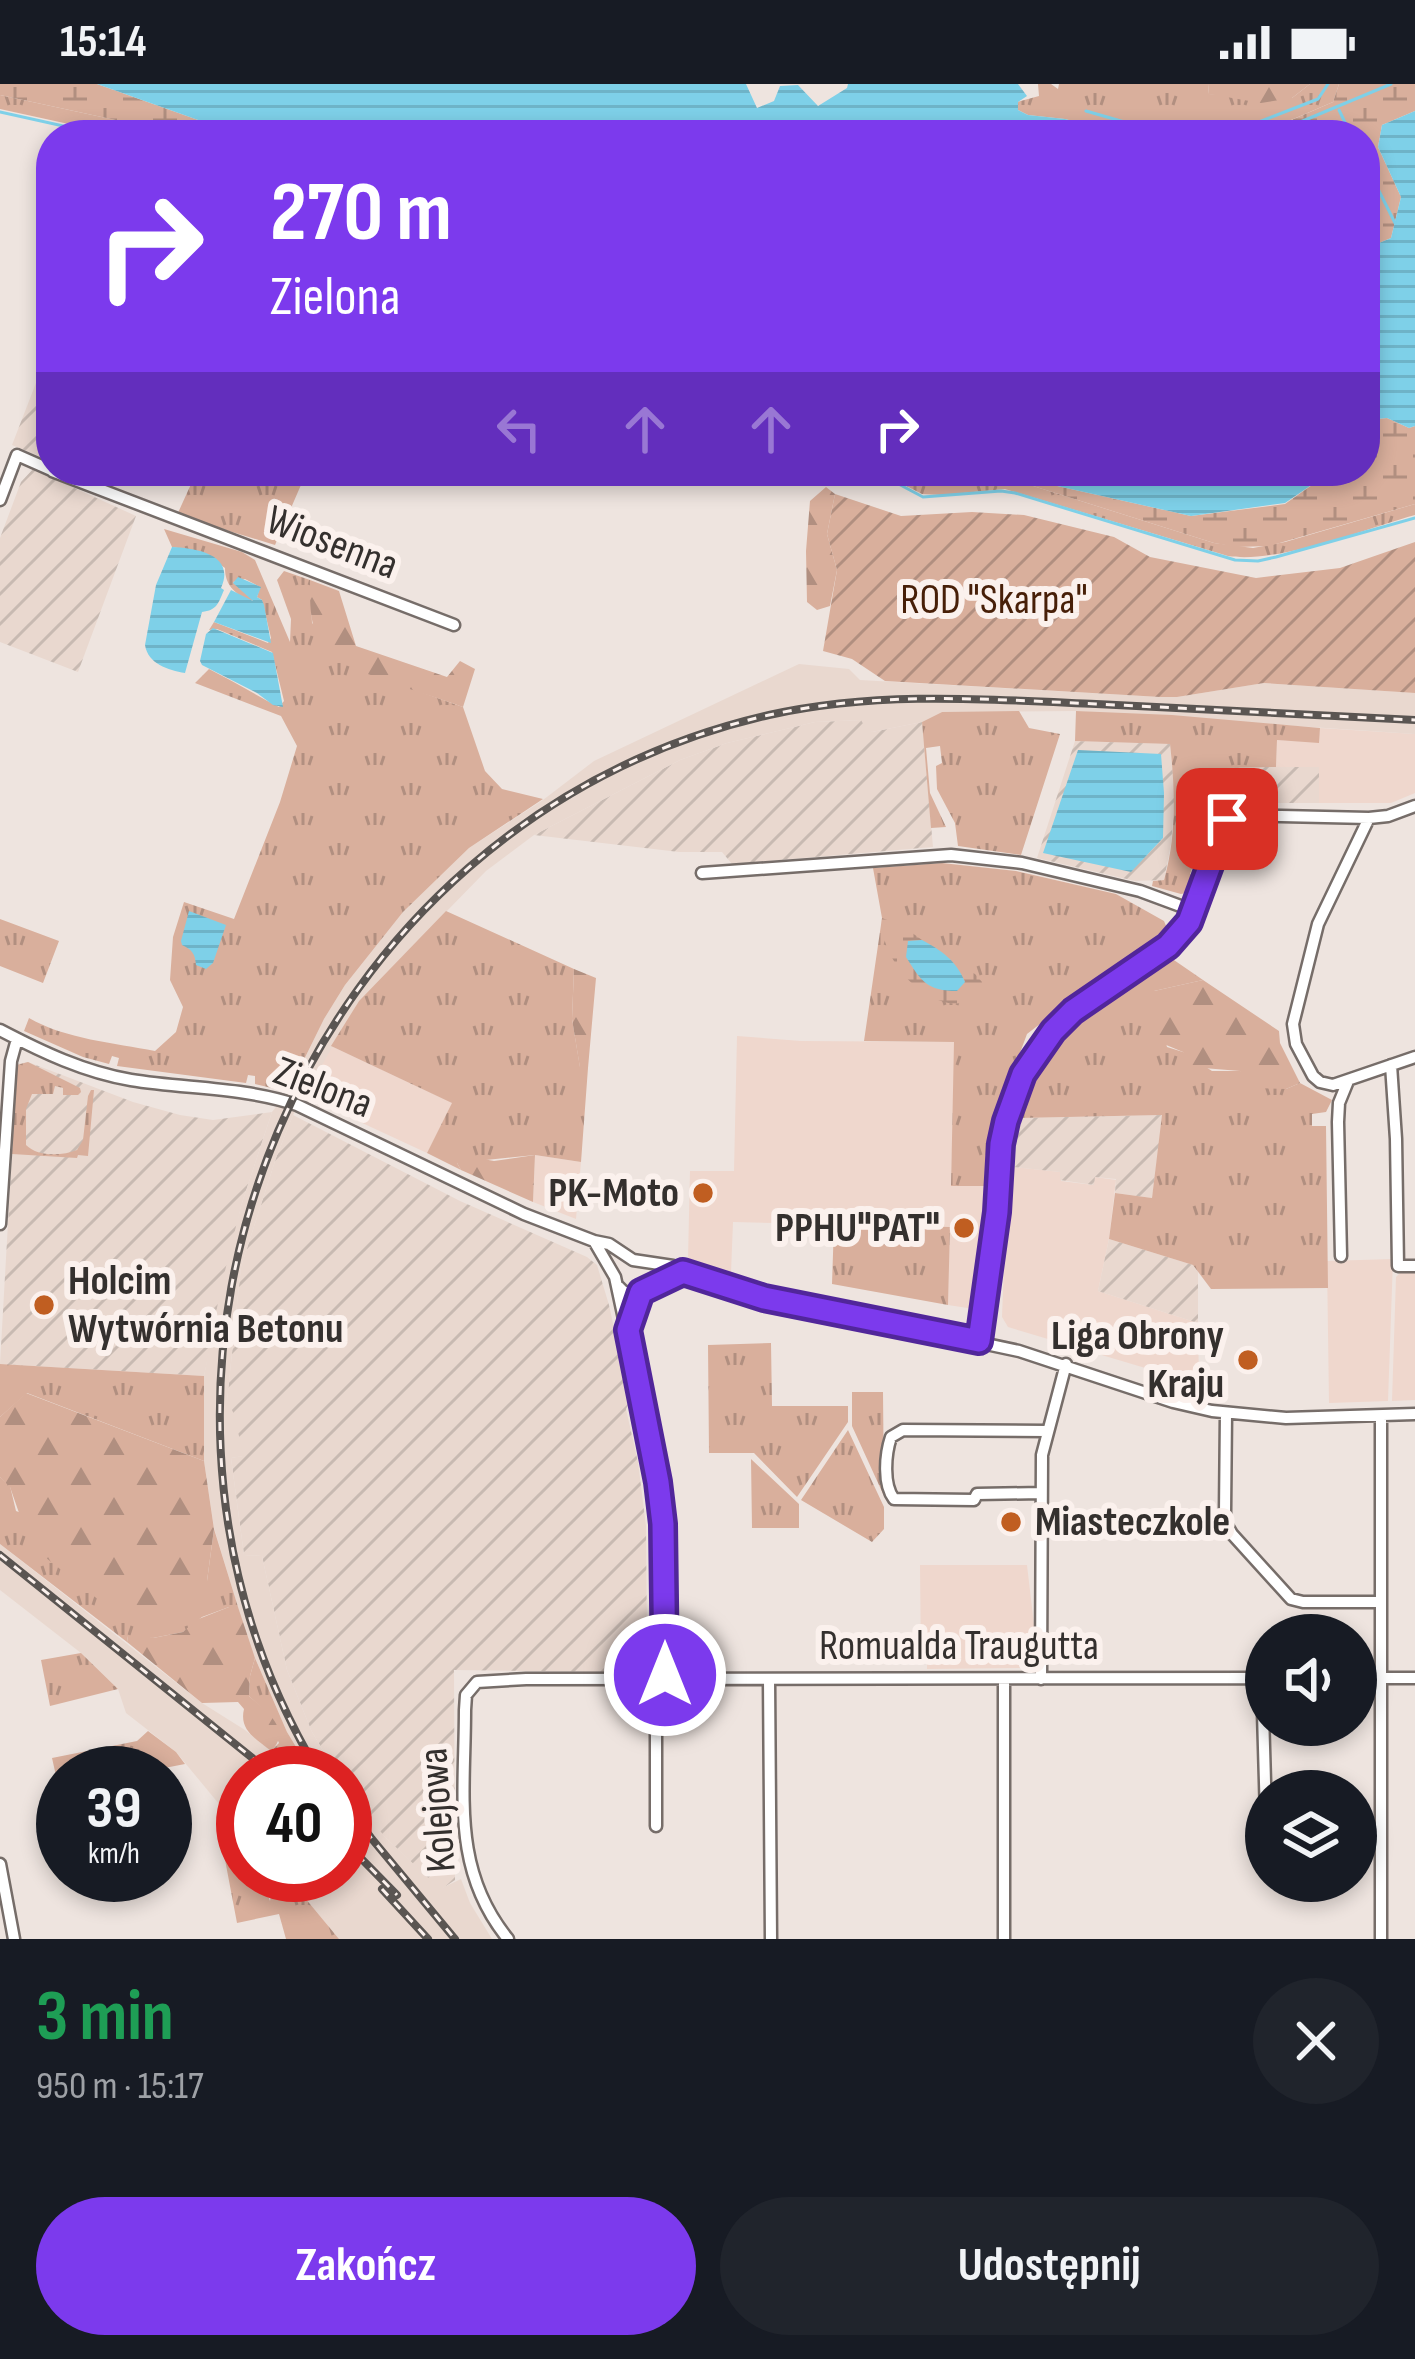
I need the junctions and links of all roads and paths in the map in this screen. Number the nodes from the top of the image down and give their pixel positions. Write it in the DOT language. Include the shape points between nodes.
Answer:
graph roads {
  1 [pos="36,464"];
  2 [pos="91,486"];
  3 [pos="0,500"];
  4 [pos="454,625"];
  5 [pos="1415,806"];
  6 [pos="1369,818"];
  7 [pos="702,873"];
  8 [pos="1194,910"];
  9 [pos="0,1030"];
  10 [pos="17,1039"];
  11 [pos="1415,1057"];
  12 [pos="1391,1065"];
  13 [pos="1349,1080"];
  14 [pos="0,1224"];
  15 [pos="594,1241"];
  16 [pos="1341,1256"];
  17 [pos="637,1261"];
  18 [pos="1415,1266"];
  19 [pos="683,1272"];
  20 [pos="616,1281"];
  21 [pos="643,1290"];
  22 [pos="628,1330"];
  23 [pos="979,1341"];
  24 [pos="1066,1364"];
  25 [pos="1226,1412"];
  26 [pos="1415,1414"];
  27 [pos="1381,1416"];
  28 [pos="1047,1431"];
  29 [pos="1041,1493"];
  30 [pos="1381,1602"];
  31 [pos="1245,1678"];
  32 [pos="1377,1678"];
  33 [pos="1381,1678"];
  34 [pos="1415,1678"];
  35 [pos="769,1679"];
  36 [pos="1004,1679"];
  37 [pos="1041,1679"];
  38 [pos="487,1680"];
  39 [pos="661,1680"];
  40 [pos="656,1826"];
  41 [pos="0,1864"];
  42 [pos="14,1939"];
  43 [pos="508,1939"];
  44 [pos="771,1939"];
  45 [pos="1004,1939"];
  46 [pos="1381,1939"];
  1 -- 3 [label="street, Wiosenna" via="17,455"];
  2 -- 4 [label="street, Wiosenna"];
  5 -- 6 [label="street"];
  6 -- 8 [label="street" via="1230,815"];
  6 -- 13 [label="street" via="1318,924 1292,1024 1312,1076 1333,1085"];
  7 -- 8 [label="street" via="951,855 1015,862"];
  8 -- 23 [label="street" via="1168,946 1073,1011 1023,1074 1001,1144"];
  9 -- 10 [label="street, Zielona"];
  10 -- 14 [label="street"];
  10 -- 15 [label="street, Zielona" via="127,1079 297,1106"];
  11 -- 12 [label="street"];
  12 -- 13 [label="street"];
  12 -- 18 [label="street" via="1398,1266"];
  13 -- 16 [label="street" via="1338,1122"];
  15 -- 17 [label="street, Zielona"];
  15 -- 20 [label="street"];
  17 -- 19 [label="street, Zielona"];
  17 -- 20 [label="street" via="624,1262"];
  17 -- 21 [label="street" via="648,1269"];
  19 -- 21 [label="street"];
  19 -- 23 [label="street, Zielona" via="764,1298"];
  20 -- 21 [label="street" via="623,1292"];
  20 -- 22 [label="street"];
  21 -- 22 [label="street"];
  22 -- 39 [label="street" via="663,1524"];
  23 -- 24 [label="street, Zielona"];
  24 -- 25 [label="street, Zielona"];
  24 -- 28 [label="street"];
  25 -- 27 [label="street, Zielona"];
  25 -- 30 [label="street" via="1232,1534 1292,1599"];
  26 -- 27 [label="street, Zielona"];
  27 -- 30 [label="street"];
  28 -- 29 [label="street"];
  28 -- 29 [label="street" via="903,1430 887,1448 894,1499"];
  29 -- 37 [label="street"];
  30 -- 33 [label="street"];
  31 -- 37 [label="street, Romualda Traugutta"];
  32 -- 33 [label="street"];
  33 -- 34 [label="street"];
  33 -- 46 [label="street"];
  35 -- 36 [label="street, Romualda Traugutta"];
  35 -- 39 [label="street, Romualda Traugutta"];
  35 -- 44 [label="street"];
  36 -- 37 [label="street, Romualda Traugutta"];
  36 -- 45 [label="street"];
  38 -- 39 [label="street, Romualda Traugutta"];
  38 -- 43 [label="street, Kolejowa" via="466,1695 466,1850 481,1900"];
  39 -- 40 [label="street"];
  41 -- 42 [label="street"];
}
